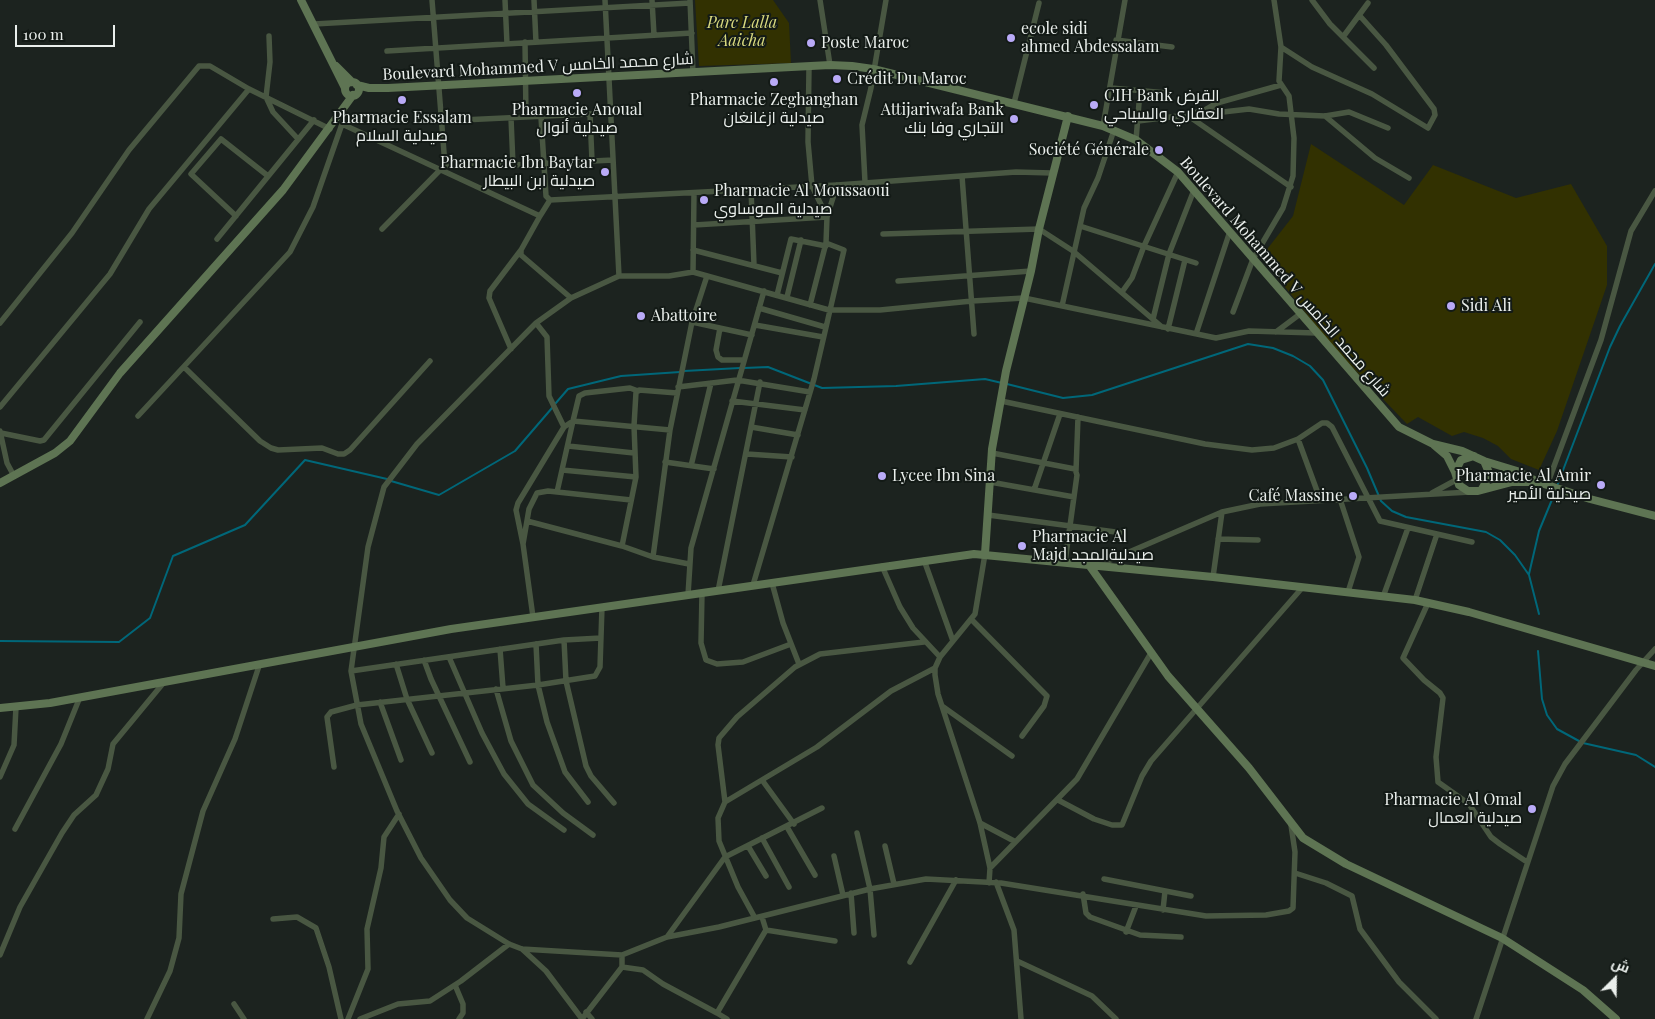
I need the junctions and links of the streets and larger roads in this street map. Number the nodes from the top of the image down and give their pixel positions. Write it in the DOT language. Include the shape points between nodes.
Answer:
graph roads {
  1 [pos="301,0"];
  2 [pos="432,0"];
  3 [pos="504,0"];
  4 [pos="534,0"];
  5 [pos="605,0"];
  6 [pos="820,0"];
  7 [pos="886,0"];
  8 [pos="1124,0"];
  9 [pos="1274,0"];
  10 [pos="1312,0"];
  11 [pos="690,1"];
  12 [pos="652,2"];
  13 [pos="1039,3"];
  14 [pos="1368,3"];
  15 [pos="605,8"];
  16 [pos="535,12"];
  17 [pos="505,14"];
  18 [pos="1360,16"];
  19 [pos="434,18"];
  20 [pos="314,24"];
  21 [pos="692,33"];
  22 [pos="654,35"];
  23 [pos="269,36"];
  24 [pos="1343,37"];
  25 [pos="607,38"];
  26 [pos="1116,40"];
  27 [pos="525,42"];
  28 [pos="536,42"];
  29 [pos="506,44"];
  30 [pos="1172,47"];
  31 [pos="1281,47"];
  32 [pos="436,48"];
  33 [pos="387,51"];
  34 [pos="830,65"];
  35 [pos="809,67"];
  36 [pos="1374,68"];
  37 [pos="873,69"];
  38 [pos="693,73"];
  39 [pos="609,77"];
  40 [pos="525,80"];
  41 [pos="1281,85"];
  42 [pos="438,86"];
  43 [pos="1111,88"];
  44 [pos="249,89"];
  45 [pos="352,89"];
  46 [pos="1140,91"];
  47 [pos="1167,94"];
  48 [pos="266,97"];
  49 [pos="1014,103"];
  50 [pos="1205,110"];
  51 [pos="610,113"];
  52 [pos="590,114"];
  53 [pos="1291,114"];
  54 [pos="1186,115"];
  55 [pos="526,116"];
  56 [pos="541,116"];
  57 [pos="1068,116"];
  58 [pos="1324,116"];
  59 [pos="511,118"];
  60 [pos="314,120"];
  61 [pos="440,121"];
  62 [pos="1138,121"];
  63 [pos="339,122"];
  64 [pos="1103,126"];
  65 [pos="1388,128"];
  66 [pos="330,129"];
  67 [pos="1114,130"];
  68 [pos="298,139"];
  69 [pos="1136,140"];
  70 [pos="613,160"];
  71 [pos="592,161"];
  72 [pos="544,163"];
  73 [pos="513,165"];
  74 [pos="443,167"];
  75 [pos="1052,172"];
  76 [pos="1178,172"];
  77 [pos="268,176"];
  78 [pos="962,176"];
  79 [pos="1409,178"];
  80 [pos="865,182"];
  81 [pos="837,185"];
  82 [pos="812,186"];
  83 [pos="1291,188"];
  84 [pos="751,189"];
  85 [pos="1194,190"];
  86 [pos="1655,191"];
  87 [pos="694,193"];
  88 [pos="615,198"];
  89 [pos="550,200"];
  90 [pos="236,216"];
  91 [pos="540,216"];
  92 [pos="827,217"];
  93 [pos="752,221"];
  94 [pos="694,224"];
  95 [pos="1080,226"];
  96 [pos="382,229"];
  97 [pos="1038,229"];
  98 [pos="966,230"];
  99 [pos="1230,232"];
  100 [pos="883,234"];
  101 [pos="217,239"];
  102 [pos="801,240"];
  103 [pos="826,245"];
  104 [pos="1144,246"];
  105 [pos="520,250"];
  106 [pos="693,250"];
  107 [pos="1073,251"];
  108 [pos="1170,254"];
  109 [pos="1253,259"];
  110 [pos="1185,260"];
  111 [pos="1196,263"];
  112 [pos="754,265"];
  113 [pos="1031,271"];
  114 [pos="693,272"];
  115 [pos="782,273"];
  116 [pos="970,275"];
  117 [pos="619,276"];
  118 [pos="707,276"];
  119 [pos="898,281"];
  120 [pos="764,291"];
  121 [pos="1122,292"];
  122 [pos="777,294"];
  123 [pos="787,297"];
  124 [pos="571,298"];
  125 [pos="1024,298"];
  126 [pos="972,301"];
  127 [pos="810,305"];
  128 [pos="1062,306"];
  129 [pos="759,308"];
  130 [pos="829,310"];
  131 [pos="1233,312"];
  132 [pos="1300,314"];
  133 [pos="1152,319"];
  134 [pos="140,322"];
  135 [pos="692,322"];
  136 [pos="0,323"];
  137 [pos="536,323"];
  138 [pos="754,325"];
  139 [pos="825,327"];
  140 [pos="720,328"];
  141 [pos="1166,329"];
  142 [pos="1276,332"];
  143 [pos="1316,333"];
  144 [pos="974,334"];
  145 [pos="1196,334"];
  146 [pos="752,335"];
  147 [pos="823,338"];
  148 [pos="511,349"];
  149 [pos="430,361"];
  150 [pos="743,362"];
  151 [pos="184,367"];
  152 [pos="738,379"];
  153 [pos="760,382"];
  154 [pos="711,383"];
  155 [pos="677,390"];
  156 [pos="638,391"];
  157 [pos="810,392"];
  158 [pos="732,401"];
  159 [pos="1001,401"];
  160 [pos="756,406"];
  161 [pos="0,407"];
  162 [pos="805,410"];
  163 [pos="1060,414"];
  164 [pos="138,416"];
  165 [pos="1078,417"];
  166 [pos="573,420"];
  167 [pos="634,426"];
  168 [pos="564,428"];
  169 [pos="751,428"];
  170 [pos="670,430"];
  171 [pos="0,432"];
  172 [pos="798,436"];
  173 [pos="1298,438"];
  174 [pos="1433,444"];
  175 [pos="568,446"];
  176 [pos="992,453"];
  177 [pos="634,454"];
  178 [pos="747,454"];
  179 [pos="1474,456"];
  180 [pos="792,457"];
  181 [pos="1484,461"];
  182 [pos="665,462"];
  183 [pos="1044,463"];
  184 [pos="692,466"];
  185 [pos="714,469"];
  186 [pos="562,470"];
  187 [pos="1076,471"];
  188 [pos="14,476"];
  189 [pos="1455,476"];
  190 [pos="636,477"];
  191 [pos="990,482"];
  192 [pos="1538,482"];
  193 [pos="0,483"];
  194 [pos="1551,486"];
  195 [pos="1482,489"];
  196 [pos="1034,490"];
  197 [pos="557,492"];
  198 [pos="1473,492"];
  199 [pos="1428,495"];
  200 [pos="1074,497"];
  201 [pos="1368,498"];
  202 [pos="1320,499"];
  203 [pos="1340,499"];
  204 [pos="631,500"];
  205 [pos="1222,512"];
  206 [pos="988,515"];
  207 [pos="1655,516"];
  208 [pos="527,521"];
  209 [pos="1071,527"];
  210 [pos="1408,528"];
  211 [pos="1124,533"];
  212 [pos="1437,534"];
  213 [pos="1218,539"];
  214 [pos="1258,540"];
  215 [pos="1472,542"];
  216 [pos="523,544"];
  217 [pos="622,546"];
  218 [pos="985,554"];
  219 [pos="653,557"];
  220 [pos="924,560"];
  221 [pos="1065,562"];
  222 [pos="689,564"];
  223 [pos="882,566"];
  224 [pos="1093,566"];
  225 [pos="1212,577"];
  226 [pos="772,583"];
  227 [pos="753,585"];
  228 [pos="1302,588"];
  229 [pos="718,591"];
  230 [pos="1348,592"];
  231 [pos="702,593"];
  232 [pos="688,595"];
  233 [pos="1383,597"];
  234 [pos="1415,600"];
  235 [pos="1428,603"];
  236 [pos="602,607"];
  237 [pos="533,617"];
  238 [pos="972,620"];
  239 [pos="601,638"];
  240 [pos="564,640"];
  241 [pos="953,641"];
  242 [pos="924,642"];
  243 [pos="536,644"];
  244 [pos="791,644"];
  245 [pos="353,648"];
  246 [pos="500,649"];
  247 [pos="1655,649"];
  248 [pos="1151,653"];
  249 [pos="449,657"];
  250 [pos="940,657"];
  251 [pos="424,660"];
  252 [pos="1642,662"];
  253 [pos="396,664"];
  254 [pos="799,664"];
  255 [pos="259,666"];
  256 [pos="1655,666"];
  257 [pos="935,668"];
  258 [pos="351,671"];
  259 [pos="566,681"];
  260 [pos="165,682"];
  261 [pos="538,685"];
  262 [pos="500,689"];
  263 [pos="465,693"];
  264 [pos="438,695"];
  265 [pos="80,697"];
  266 [pos="407,699"];
  267 [pos="380,702"];
  268 [pos="357,705"];
  269 [pos="942,706"];
  270 [pos="16,707"];
  271 [pos="0,708"];
  272 [pos="1197,710"];
  273 [pos="1022,736"];
  274 [pos="432,753"];
  275 [pos="1012,756"];
  276 [pos="400,760"];
  277 [pos="470,762"];
  278 [pos="334,767"];
  279 [pos="0,776"];
  280 [pos="762,780"];
  281 [pos="1058,800"];
  282 [pos="588,802"];
  283 [pos="725,802"];
  284 [pos="614,803"];
  285 [pos="822,808"];
  286 [pos="399,814"];
  287 [pos="980,823"];
  288 [pos="794,824"];
  289 [pos="1291,825"];
  290 [pos="787,827"];
  291 [pos="15,829"];
  292 [pos="564,830"];
  293 [pos="857,833"];
  294 [pos="593,835"];
  295 [pos="762,838"];
  296 [pos="1014,841"];
  297 [pos="748,846"];
  298 [pos="885,846"];
  299 [pos="834,856"];
  300 [pos="725,857"];
  301 [pos="1527,862"];
  302 [pos="990,868"];
  303 [pos="1295,873"];
  304 [pos="815,875"];
  305 [pos="766,876"];
  306 [pos="956,880"];
  307 [pos="1104,880"];
  308 [pos="993,882"];
  309 [pos="894,884"];
  310 [pos="789,887"];
  311 [pos="870,889"];
  312 [pos="1165,891"];
  313 [pos="851,893"];
  314 [pos="1083,894"];
  315 [pos="843,895"];
  316 [pos="1191,896"];
  317 [pos="1136,906"];
  318 [pos="1164,910"];
  319 [pos="758,917"];
  320 [pos="273,919"];
  321 [pos="766,930"];
  322 [pos="1126,932"];
  323 [pos="854,933"];
  324 [pos="874,935"];
  325 [pos="667,936"];
  326 [pos="1181,938"];
  327 [pos="1502,938"];
  328 [pos="835,941"];
  329 [pos="509,944"];
  330 [pos="522,949"];
  331 [pos="622,955"];
  332 [pos="0,956"];
  333 [pos="1017,961"];
  334 [pos="910,962"];
  335 [pos="622,967"];
  336 [pos="455,985"];
  337 [pos="234,1004"];
  338 [pos="586,1012"];
  339 [pos="717,1013"];
  340 [pos="147,1019"];
  341 [pos="244,1019"];
  342 [pos="341,1019"];
  343 [pos="348,1019"];
  344 [pos="360,1019"];
  345 [pos="459,1019"];
  346 [pos="582,1019"];
  347 [pos="592,1019"];
  348 [pos="728,1019"];
  349 [pos="1021,1019"];
  350 [pos="1116,1019"];
  351 [pos="1436,1019"];
  352 [pos="1476,1019"];
  353 [pos="1616,1019"];
  1 -- 20 [label="street"];
  2 -- 19 [label="street"];
  3 -- 17 [label="street"];
  4 -- 16 [label="street"];
  5 -- 15 [label="street"];
  6 -- 34 [label="street"];
  7 -- 37 [label="street"];
  8 -- 26 [label="street"];
  9 -- 31 [label="street"];
  10 -- 24 [label="street"];
  11 -- 12 [label="street"];
  11 -- 21 [label="street"];
  12 -- 15 [label="street"];
  12 -- 22 [label="street"];
  13 -- 49 [label="street"];
  14 -- 18 [label="street"];
  15 -- 16 [label="street"];
  15 -- 25 [label="street"];
  16 -- 17 [label="street"];
  16 -- 28 [label="street"];
  17 -- 19 [label="street"];
  17 -- 29 [label="street"];
  18 -- 24 [label="street"];
  18 -- 31 [label="street" via="1434,109 1435,115 1428,128 1372,94 1312,67"];
  19 -- 20 [label="street"];
  19 -- 32 [label="street"];
  20 -- 45 [label="street"];
  21 -- 22 [label="street"];
  21 -- 38 [label="street"];
  22 -- 25 [label="street"];
  23 -- 48 [label="street"];
  24 -- 36 [label="street"];
  25 -- 28 [label="street"];
  25 -- 39 [label="street"];
  26 -- 30 [label="street"];
  26 -- 43 [label="street"];
  27 -- 28 [label="street"];
  27 -- 29 [label="street"];
  27 -- 40 [label="street"];
  29 -- 32 [label="street"];
  31 -- 41 [label="street"];
  32 -- 33 [label="street"];
  32 -- 42 [label="street"];
  34 -- 35 [label="street, Boulevard Mohammed V شارع محمد الخامس"];
  34 -- 37 [label="street, Boulevard Mohammed V شارع محمد الخامس"];
  35 -- 38 [label="street, Boulevard Mohammed V شارع محمد الخامس"];
  35 -- 82 [label="street" via="808,142"];
  37 -- 49 [label="street, Boulevard Mohammed V شارع محمد الخامس"];
  37 -- 80 [label="street" via="862,125"];
  38 -- 39 [label="street, Boulevard Mohammed V شارع محمد الخامس"];
  39 -- 40 [label="street, Boulevard Mohammed V شارع محمد الخامس"];
  39 -- 51 [label="street"];
  40 -- 42 [label="street, Boulevard Mohammed V شارع محمد الخامس"];
  40 -- 55 [label="street"];
  41 -- 50 [label="street" via="1216,103"];
  41 -- 53 [label="street" via="1289,96"];
  42 -- 45 [label="street, Boulevard Mohammed V شارع محمد الخامس"];
  42 -- 61 [label="street"];
  43 -- 46 [label="street"];
  43 -- 64 [label="street"];
  44 -- 48 [label="street"];
  44 -- 136 [label="street" via="210,66 199,66 129,150 72,233"];
  44 -- 161 [label="street" via="149,209 110,274"];
  45 -- 63 [label="street"];
  46 -- 47 [label="street"];
  46 -- 62 [label="street"];
  48 -- 60 [label="street"];
  48 -- 68 [label="street" via="273,112"];
  49 -- 57 [label="street, Boulevard Mohammed V شارع محمد الخامس"];
  50 -- 53 [label="street" via="1250,109"];
  50 -- 54 [label="street"];
  51 -- 52 [label="street"];
  51 -- 70 [label="street"];
  52 -- 56 [label="street"];
  52 -- 71 [label="street"];
  53 -- 58 [label="street"];
  53 -- 83 [label="street" via="1294,148"];
  54 -- 62 [label="street"];
  54 -- 83 [label="street"];
  55 -- 56 [label="street"];
  55 -- 59 [label="street"];
  56 -- 72 [label="street"];
  57 -- 64 [label="street, Boulevard Mohammed V شارع محمد الخامس"];
  57 -- 75 [label="street"];
  58 -- 65 [label="street" via="1349,112"];
  58 -- 79 [label="street" via="1375,158"];
  59 -- 61 [label="street"];
  59 -- 73 [label="street"];
  60 -- 66 [label="street"];
  60 -- 68 [label="street"];
  61 -- 74 [label="street"];
  62 -- 69 [label="street"];
  63 -- 66 [label="street"];
  63 -- 74 [label="street"];
  63 -- 151 [label="street" via="313,206 298,240"];
  64 -- 67 [label="street, Boulevard Mohammed V شارع محمد الخامس"];
  66 -- 188 [label="street" via="240,240 120,373 70,442"];
  67 -- 69 [label="street, Boulevard Mohammed V شارع محمد الخامس"];
  67 -- 95 [label="street"];
  68 -- 77 [label="street"];
  69 -- 76 [label="street, Boulevard Mohammed V شارع محمد الخامس"];
  70 -- 71 [label="street"];
  70 -- 88 [label="street"];
  71 -- 72 [label="street"];
  72 -- 73 [label="street"];
  72 -- 89 [label="street" via="546,196"];
  73 -- 74 [label="street"];
  74 -- 91 [label="street"];
  74 -- 96 [label="street"];
  75 -- 78 [label="street"];
  75 -- 97 [label="street"];
  76 -- 85 [label="street, Boulevard Mohammed V شارع محمد الخامس"];
  76 -- 104 [label="street"];
  77 -- 90 [label="street"];
  77 -- 90 [label="street" via="221,139 191,174"];
  78 -- 80 [label="street"];
  78 -- 98 [label="street"];
  80 -- 81 [label="street"];
  81 -- 82 [label="street"];
  81 -- 92 [label="street"];
  82 -- 84 [label="street"];
  82 -- 92 [label="street"];
  83 -- 109 [label="street" via="1279,217"];
  84 -- 87 [label="street"];
  84 -- 93 [label="street"];
  85 -- 99 [label="street, Boulevard Mohammed V شارع محمد الخامس"];
  85 -- 108 [label="street"];
  86 -- 194 [label="street" via="1631,231 1601,340"];
  87 -- 88 [label="street"];
  87 -- 94 [label="street"];
  88 -- 89 [label="street"];
  88 -- 117 [label="street"];
  89 -- 91 [label="street"];
  90 -- 101 [label="street"];
  91 -- 105 [label="street"];
  92 -- 93 [label="street"];
  92 -- 103 [label="street"];
  93 -- 94 [label="street"];
  93 -- 112 [label="street"];
  94 -- 106 [label="street"];
  95 -- 104 [label="street"];
  95 -- 107 [label="street"];
  97 -- 98 [label="street"];
  97 -- 107 [label="street"];
  97 -- 113 [label="street"];
  98 -- 100 [label="street"];
  98 -- 116 [label="street"];
  99 -- 109 [label="street, Boulevard Mohammed V شارع محمد الخامس"];
  99 -- 145 [label="street"];
  102 -- 103 [label="street"];
  102 -- 115 [label="street" via="791,239"];
  102 -- 123 [label="street"];
  103 -- 127 [label="street"];
  103 -- 130 [label="street" via="844,250"];
  104 -- 108 [label="street"];
  104 -- 121 [label="street" via="1132,278"];
  105 -- 124 [label="street" via="524,259"];
  105 -- 148 [label="street" via="490,291 489,298"];
  106 -- 112 [label="street"];
  106 -- 114 [label="street"];
  107 -- 121 [label="street"];
  107 -- 128 [label="street"];
  108 -- 110 [label="street"];
  108 -- 133 [label="street"];
  109 -- 131 [label="street"];
  109 -- 132 [label="street, Boulevard Mohammed V شارع محمد الخامس"];
  110 -- 111 [label="street"];
  110 -- 141 [label="street"];
  112 -- 115 [label="street"];
  113 -- 116 [label="street"];
  113 -- 125 [label="street"];
  114 -- 117 [label="street" via="669,276"];
  114 -- 118 [label="street"];
  115 -- 122 [label="street"];
  116 -- 119 [label="street"];
  116 -- 126 [label="street"];
  117 -- 124 [label="street"];
  118 -- 120 [label="street"];
  118 -- 135 [label="street"];
  120 -- 122 [label="street"];
  120 -- 129 [label="street"];
  121 -- 133 [label="street"];
  122 -- 123 [label="street"];
  123 -- 127 [label="street"];
  124 -- 137 [label="street"];
  125 -- 126 [label="street"];
  125 -- 128 [label="street"];
  125 -- 159 [label="street"];
  126 -- 130 [label="street" via="880,310"];
  126 -- 144 [label="street"];
  127 -- 130 [label="street"];
  128 -- 141 [label="street"];
  129 -- 138 [label="street"];
  129 -- 139 [label="street"];
  130 -- 139 [label="street"];
  132 -- 142 [label="street"];
  132 -- 143 [label="street, Boulevard Mohammed V شارع محمد الخامس"];
  133 -- 141 [label="street"];
  134 -- 171 [label="street" via="44,440 40,442"];
  135 -- 140 [label="street"];
  135 -- 155 [label="street"];
  137 -- 148 [label="street"];
  137 -- 168 [label="street" via="546,337 549,396"];
  138 -- 146 [label="street"];
  138 -- 147 [label="street"];
  139 -- 147 [label="street"];
  140 -- 146 [label="street"];
  140 -- 150 [label="street" via="718,357"];
  141 -- 145 [label="street"];
  142 -- 143 [label="street"];
  142 -- 145 [label="street" via="1243,332 1216,338"];
  143 -- 174 [label="street, Boulevard Mohammed V شارع محمد الخامس" via="1399,428"];
  146 -- 150 [label="street"];
  147 -- 157 [label="street"];
  148 -- 245 [label="street" via="396,469 384,487 368,547"];
  149 -- 151 [label="street" via="344,454 322,448 271,448"];
  150 -- 152 [label="street"];
  151 -- 164 [label="street"];
  152 -- 153 [label="street"];
  152 -- 154 [label="street"];
  152 -- 158 [label="street"];
  153 -- 157 [label="street"];
  153 -- 160 [label="street"];
  154 -- 155 [label="street"];
  154 -- 184 [label="street"];
  155 -- 156 [label="street"];
  155 -- 170 [label="street"];
  156 -- 166 [label="street" via="630,388 585,393 580,396"];
  156 -- 167 [label="street"];
  157 -- 162 [label="street"];
  158 -- 160 [label="street"];
  158 -- 185 [label="street"];
  159 -- 163 [label="street"];
  159 -- 176 [label="street"];
  160 -- 162 [label="street"];
  160 -- 169 [label="street"];
  162 -- 172 [label="street"];
  163 -- 165 [label="street"];
  163 -- 183 [label="street"];
  165 -- 173 [label="street" via="1231,448 1268,449"];
  165 -- 187 [label="street"];
  166 -- 167 [label="street"];
  166 -- 168 [label="street"];
  166 -- 175 [label="street"];
  167 -- 170 [label="street"];
  167 -- 177 [label="street"];
  168 -- 216 [label="street" via="518,503 516,510"];
  169 -- 172 [label="street"];
  169 -- 178 [label="street"];
  170 -- 182 [label="street"];
  171 -- 188 [label="street" via="7,463"];
  172 -- 180 [label="street"];
  173 -- 201 [label="street" via="1322,423 1332,427"];
  173 -- 202 [label="street"];
  174 -- 179 [label="street, Boulevard Mohammed V شارع محمد الخامس"];
  174 -- 189 [label="street, Boulevard Mohammed V شارع محمد الخامس" via="1447,456"];
  175 -- 177 [label="street"];
  175 -- 186 [label="street"];
  176 -- 183 [label="street"];
  176 -- 191 [label="street"];
  177 -- 190 [label="street"];
  178 -- 180 [label="street"];
  178 -- 229 [label="street"];
  179 -- 181 [label="street"];
  179 -- 189 [label="street" via="1461,460"];
  180 -- 227 [label="street"];
  181 -- 192 [label="street" via="1517,471"];
  181 -- 195 [label="street" via="1490,475"];
  182 -- 184 [label="street"];
  182 -- 219 [label="street"];
  183 -- 187 [label="street" via="1072,467"];
  183 -- 196 [label="street"];
  184 -- 185 [label="street"];
  185 -- 222 [label="street"];
  186 -- 190 [label="street"];
  186 -- 197 [label="street"];
  187 -- 200 [label="street"];
  188 -- 193 [label="street"];
  189 -- 198 [label="street" via="1463,489"];
  189 -- 199 [label="street"];
  190 -- 204 [label="street"];
  191 -- 196 [label="street"];
  191 -- 206 [label="street"];
  192 -- 194 [label="street"];
  192 -- 195 [label="street" via="1512,482"];
  194 -- 207 [label="street"];
  195 -- 198 [label="street"];
  196 -- 200 [label="street"];
  197 -- 204 [label="street"];
  197 -- 208 [label="street" via="537,493"];
  198 -- 199 [label="street"];
  199 -- 201 [label="street"];
  200 -- 209 [label="street"];
  201 -- 203 [label="street"];
  201 -- 210 [label="street" via="1380,521"];
  202 -- 203 [label="street"];
  202 -- 205 [label="street" via="1260,504"];
  203 -- 230 [label="street" via="1360,557"];
  204 -- 217 [label="street"];
  205 -- 213 [label="street"];
  205 -- 224 [label="street"];
  206 -- 209 [label="street"];
  206 -- 218 [label="street"];
  208 -- 216 [label="street"];
  208 -- 217 [label="street"];
  209 -- 211 [label="street"];
  209 -- 221 [label="street"];
  210 -- 212 [label="street"];
  210 -- 233 [label="street"];
  212 -- 215 [label="street"];
  212 -- 234 [label="street"];
  213 -- 214 [label="street"];
  213 -- 225 [label="street"];
  216 -- 237 [label="street"];
  217 -- 219 [label="street"];
  218 -- 220 [label="street"];
  218 -- 221 [label="street"];
  218 -- 238 [label="street"];
  219 -- 222 [label="street"];
  220 -- 223 [label="street"];
  220 -- 241 [label="street"];
  221 -- 224 [label="street"];
  222 -- 232 [label="street"];
  223 -- 226 [label="street"];
  223 -- 242 [label="street" via="900,606"];
  224 -- 225 [label="street"];
  224 -- 248 [label="street"];
  225 -- 228 [label="street"];
  226 -- 227 [label="street"];
  226 -- 244 [label="street"];
  227 -- 229 [label="street"];
  228 -- 230 [label="street"];
  228 -- 272 [label="street"];
  229 -- 231 [label="street"];
  230 -- 233 [label="street"];
  231 -- 232 [label="street"];
  231 -- 244 [label="street" via="701,643 706,660 717,664 743,662"];
  232 -- 236 [label="street"];
  233 -- 234 [label="street"];
  234 -- 235 [label="street"];
  235 -- 252 [label="street"];
  235 -- 301 [label="street" via="1403,658 1443,698 1436,757 1438,782 1469,804 1496,841"];
  236 -- 237 [label="street"];
  236 -- 239 [label="street"];
  237 -- 245 [label="street"];
  238 -- 241 [label="street"];
  238 -- 273 [label="street" via="1048,697"];
  239 -- 240 [label="street"];
  239 -- 259 [label="street" via="598,674"];
  240 -- 243 [label="street"];
  240 -- 259 [label="street"];
  241 -- 250 [label="street"];
  242 -- 250 [label="street"];
  242 -- 254 [label="street" via="820,654"];
  243 -- 246 [label="street"];
  243 -- 261 [label="street"];
  244 -- 254 [label="street"];
  245 -- 255 [label="street"];
  245 -- 258 [label="street"];
  246 -- 249 [label="street"];
  246 -- 262 [label="street"];
  247 -- 252 [label="street"];
  248 -- 272 [label="street"];
  248 -- 281 [label="street" via="1084,768"];
  249 -- 251 [label="street"];
  249 -- 263 [label="street"];
  250 -- 257 [label="street"];
  251 -- 253 [label="street"];
  251 -- 264 [label="street"];
  252 -- 256 [label="street"];
  252 -- 301 [label="street" via="1553,786"];
  253 -- 258 [label="street"];
  253 -- 266 [label="street"];
  254 -- 283 [label="street" via="737,717 719,738"];
  255 -- 260 [label="street"];
  255 -- 340 [label="street" via="235,739 203,811 181,894 176,948 170,971"];
  257 -- 269 [label="street" via="935,682"];
  257 -- 280 [label="street" via="892,690 817,747"];
  258 -- 268 [label="street"];
  259 -- 261 [label="street"];
  259 -- 284 [label="street" via="586,766"];
  260 -- 265 [label="street"];
  260 -- 332 [label="street" via="113,744 108,769 96,795 74,815 62,832 20,907"];
  261 -- 262 [label="street"];
  261 -- 282 [label="street" via="565,772"];
  262 -- 263 [label="street"];
  262 -- 294 [label="street" via="511,741 533,785"];
  263 -- 264 [label="street"];
  263 -- 292 [label="street" via="504,774 528,804"];
  264 -- 266 [label="street"];
  264 -- 277 [label="street"];
  265 -- 270 [label="street"];
  265 -- 291 [label="street" via="61,744"];
  266 -- 267 [label="street"];
  266 -- 274 [label="street"];
  267 -- 268 [label="street"];
  267 -- 276 [label="street"];
  268 -- 278 [label="street" via="329,713"];
  268 -- 286 [label="street" via="361,724"];
  269 -- 275 [label="street"];
  269 -- 287 [label="street"];
  270 -- 271 [label="street"];
  270 -- 279 [label="street" via="14,745"];
  272 -- 281 [label="street" via="1148,765 1126,820 1121,825 1094,820"];
  272 -- 289 [label="street" via="1249,768"];
  280 -- 283 [label="street"];
  280 -- 288 [label="street"];
  281 -- 296 [label="street"];
  283 -- 300 [label="street" via="720,810 718,826"];
  285 -- 288 [label="street"];
  286 -- 329 [label="street" via="422,858 458,909"];
  286 -- 343 [label="street" via="384,837 367,929 368,969"];
  287 -- 296 [label="street"];
  287 -- 302 [label="street"];
  288 -- 290 [label="street"];
  289 -- 303 [label="street"];
  289 -- 327 [label="street" via="1302,838 1346,864"];
  290 -- 295 [label="street"];
  290 -- 304 [label="street"];
  293 -- 311 [label="street"];
  295 -- 297 [label="street"];
  295 -- 310 [label="street"];
  296 -- 302 [label="street"];
  297 -- 300 [label="street"];
  297 -- 305 [label="street"];
  298 -- 309 [label="street"];
  299 -- 315 [label="street"];
  300 -- 319 [label="street"];
  300 -- 325 [label="street"];
  301 -- 327 [label="street"];
  302 -- 308 [label="street"];
  303 -- 318 [label="street" via="1294,906 1288,911 1228,917"];
  303 -- 351 [label="street" via="1352,896 1360,929 1399,982"];
  306 -- 308 [label="street"];
  306 -- 309 [label="street" via="926,879"];
  306 -- 334 [label="street"];
  307 -- 312 [label="street"];
  308 -- 314 [label="street" via="1034,890"];
  308 -- 333 [label="street" via="1014,930"];
  309 -- 311 [label="street"];
  311 -- 313 [label="street"];
  311 -- 324 [label="street"];
  312 -- 316 [label="street"];
  312 -- 318 [label="street"];
  313 -- 315 [label="street"];
  313 -- 323 [label="street"];
  314 -- 317 [label="street"];
  314 -- 322 [label="street" via="1087,915"];
  315 -- 319 [label="street"];
  317 -- 318 [label="street"];
  317 -- 322 [label="street"];
  319 -- 321 [label="street"];
  319 -- 325 [label="street"];
  320 -- 342 [label="street" via="297,917 316,928"];
  321 -- 328 [label="street"];
  321 -- 339 [label="street"];
  322 -- 326 [label="street"];
  325 -- 331 [label="street"];
  327 -- 352 [label="street"];
  327 -- 353 [label="street" via="1583,990"];
  329 -- 330 [label="street"];
  329 -- 336 [label="street"];
  330 -- 331 [label="street"];
  330 -- 346 [label="street" via="546,972"];
  331 -- 335 [label="street"];
  333 -- 349 [label="street"];
  333 -- 350 [label="street" via="1092,996"];
  335 -- 338 [label="street"];
  335 -- 339 [label="street" via="644,970"];
  336 -- 344 [label="street" via="430,1000 398,1004"];
  336 -- 345 [label="street" via="463,1004"];
  337 -- 341 [label="street"];
  338 -- 346 [label="street"];
  338 -- 347 [label="street"];
  339 -- 348 [label="street"];
}
